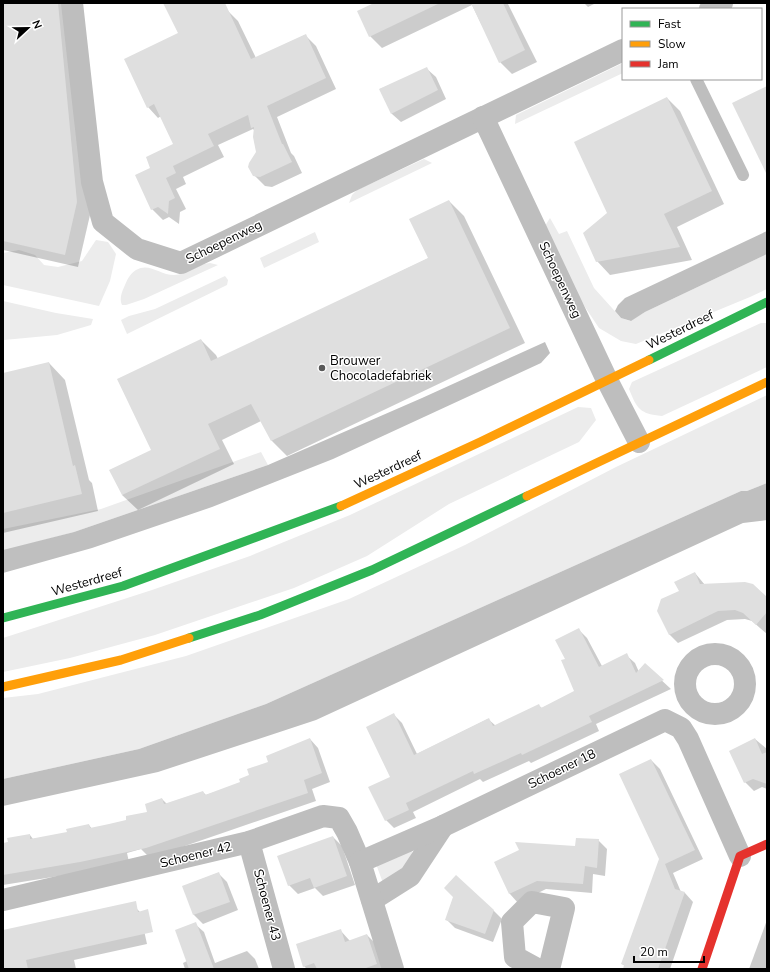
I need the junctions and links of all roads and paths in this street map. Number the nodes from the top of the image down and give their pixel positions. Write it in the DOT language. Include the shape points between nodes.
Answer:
graph roads {
  1 [pos="72,3"];
  2 [pos="722,3"];
  3 [pos="712,8"];
  4 [pos="622,50"];
  5 [pos="696,80"];
  6 [pos="483,117"];
  7 [pos="743,175"];
  8 [pos="767,302"];
  9 [pos="607,380"];
  10 [pos="767,382"];
  11 [pos="640,442"];
  12 [pos="3,618"];
  13 [pos="3,687"];
  14 [pos="699,710"];
  15 [pos="681,728"];
  16 [pos="443,826"];
  17 [pos="249,842"];
  18 [pos="767,844"];
  19 [pos="740,856"];
  20 [pos="360,862"];
  21 [pos="3,900"];
  22 [pos="372,900"];
  23 [pos="284,969"];
  24 [pos="393,969"];
  25 [pos="537,969"];
  26 [pos="549,969"];
  27 [pos="702,969"];
  1 -- 6 [label="street, Schoepenweg" via="92,182 103,222 137,249 181,262"];
  2 -- 3 [label="street"];
  4 -- 6 [label="street, Schoepenweg"];
  5 -- 7 [label="lane"];
  6 -- 9 [label="street, Schoepenweg"];
  8 -- 9 [label="main road, Westerdreef"];
  9 -- 11 [label="street, Schoepenweg"];
  9 -- 12 [label="main road, Westerdreef" via="331,511 123,586"];
  10 -- 11 [label="main road"];
  11 -- 13 [label="main road" via="372,570 260,615 121,660"];
  14 -- 15 [label="street"];
  15 -- 16 [label="street, Schoener 18" via="665,720"];
  15 -- 19 [label="street"];
  16 -- 20 [label="street, Schoener 18"];
  16 -- 22 [label="street" via="410,876"];
  17 -- 20 [label="street, Schoener 42" via="323,816 339,818"];
  17 -- 21 [label="street, Schoener 42"];
  17 -- 23 [label="street, Schoener 43"];
  18 -- 19 [label="main road"];
  19 -- 27 [label="main road"];
  20 -- 22 [label="street"];
  22 -- 24 [label="street"];
  25 -- 26 [label="street" via="515,957 512,922 532,902 564,908"];
}
